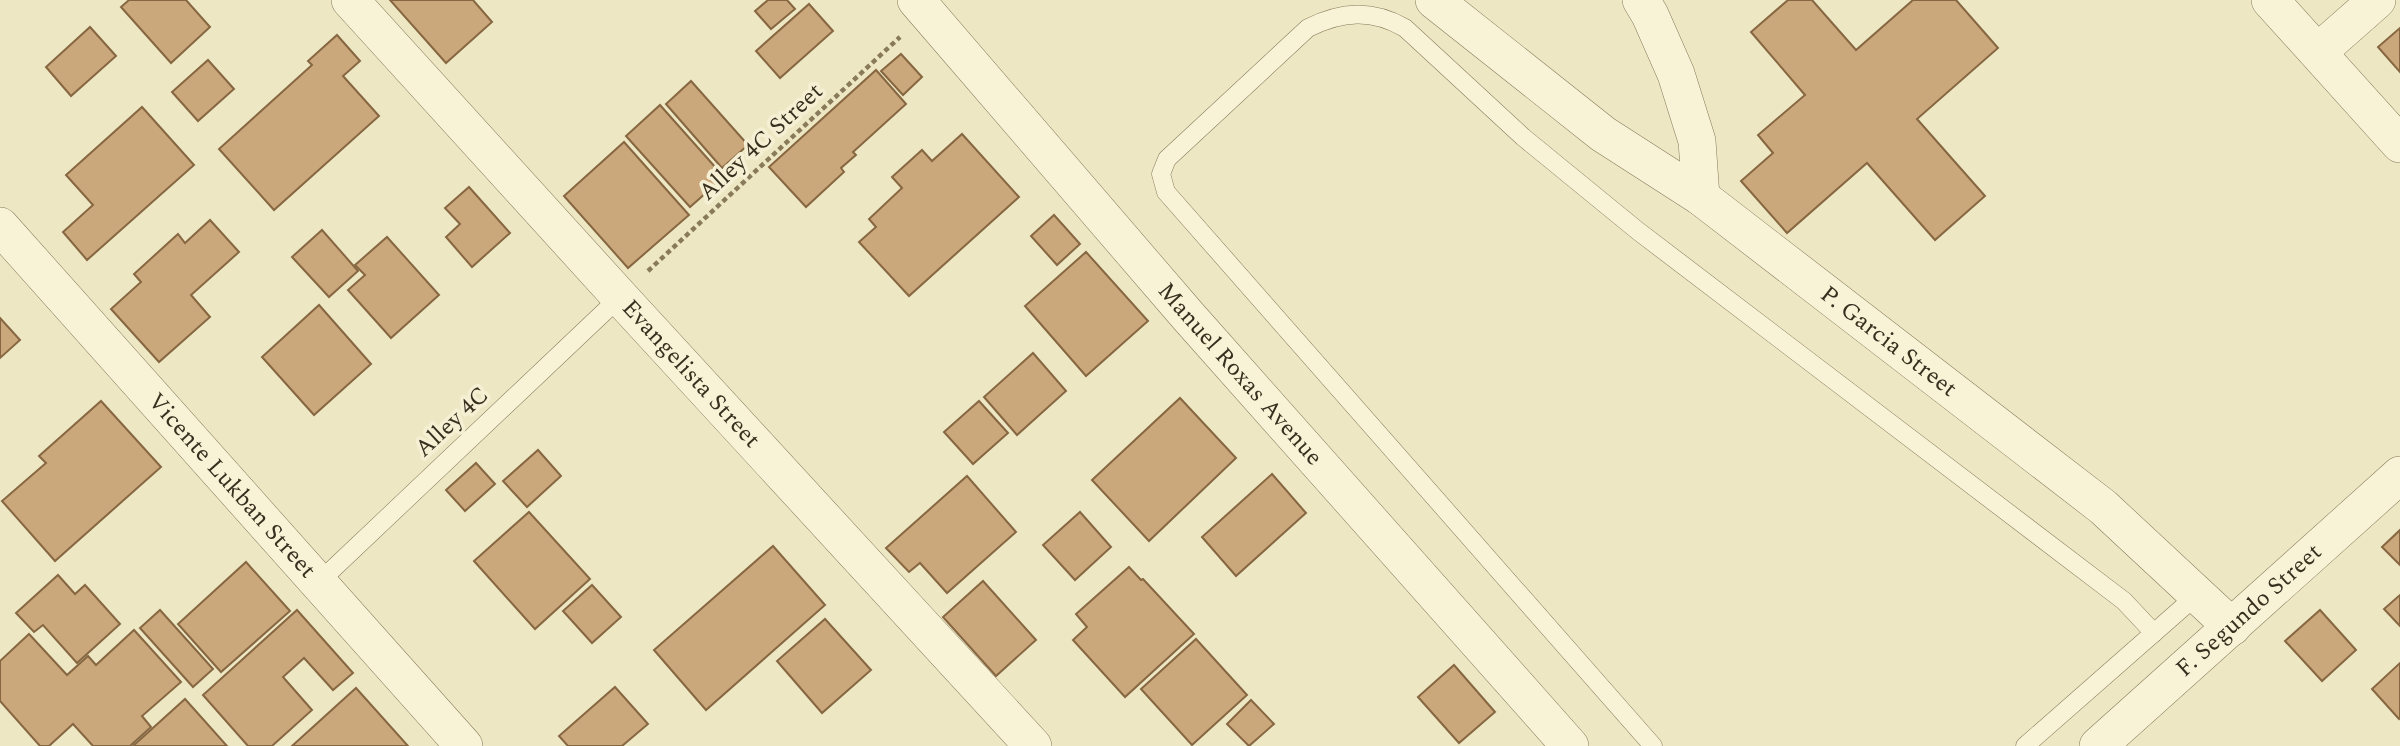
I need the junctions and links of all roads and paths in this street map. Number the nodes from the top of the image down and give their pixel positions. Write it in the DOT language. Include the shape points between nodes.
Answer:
graph roads {
  1 [pos="350,0"];
  2 [pos="1434,0"];
  3 [pos="1640,0"];
  4 [pos="2270,0"];
  5 [pos="2377,0"];
  6 [pos="921,6"];
  7 [pos="2318,52"];
  8 [pos="2400,144"];
  9 [pos="1701,197"];
  10 [pos="0,226"];
  11 [pos="620,297"];
  12 [pos="2400,475"];
  13 [pos="318,583"];
  14 [pos="2197,596"];
  15 [pos="2232,627"];
  16 [pos="2154,633"];
  17 [pos="464,746"];
  18 [pos="1033,746"];
  19 [pos="1570,746"];
  20 [pos="1653,746"];
  21 [pos="2025,746"];
  22 [pos="2098,746"];
  1 -- 11 [label="street, Evangelista Street"];
  2 -- 9 [label="street, P. Garcia Street" via="1603,134"];
  3 -- 9 [label="street" via="1676,74 1697,141"];
  4 -- 7 [label="street"];
  5 -- 7 [label="street"];
  6 -- 11 [label="path, Alley 4C Street"];
  6 -- 19 [label="street, Manuel Roxas Avenue" via="1188,317"];
  7 -- 8 [label="street"];
  9 -- 14 [label="street, P. Garcia Street" via="2103,508"];
  10 -- 13 [label="street, Vicente Lukban Street"];
  11 -- 13 [label="lane, Alley 4C"];
  11 -- 18 [label="street, Evangelista Street"];
  12 -- 15 [label="street, F. Segundo Street"];
  13 -- 17 [label="street, Vicente Lukban Street"];
  14 -- 15 [label="street, P. Garcia Street"];
  14 -- 16 [label="lane"];
  15 -- 22 [label="street, F. Segundo Street"];
  16 -- 20 [label="lane" via="2124,601 1638,231 1523,137 1405,28 1388,18 1360,14 1329,18 1308,28 1167,159 1161,174 1166,192"];
  16 -- 21 [label="lane"];
}
